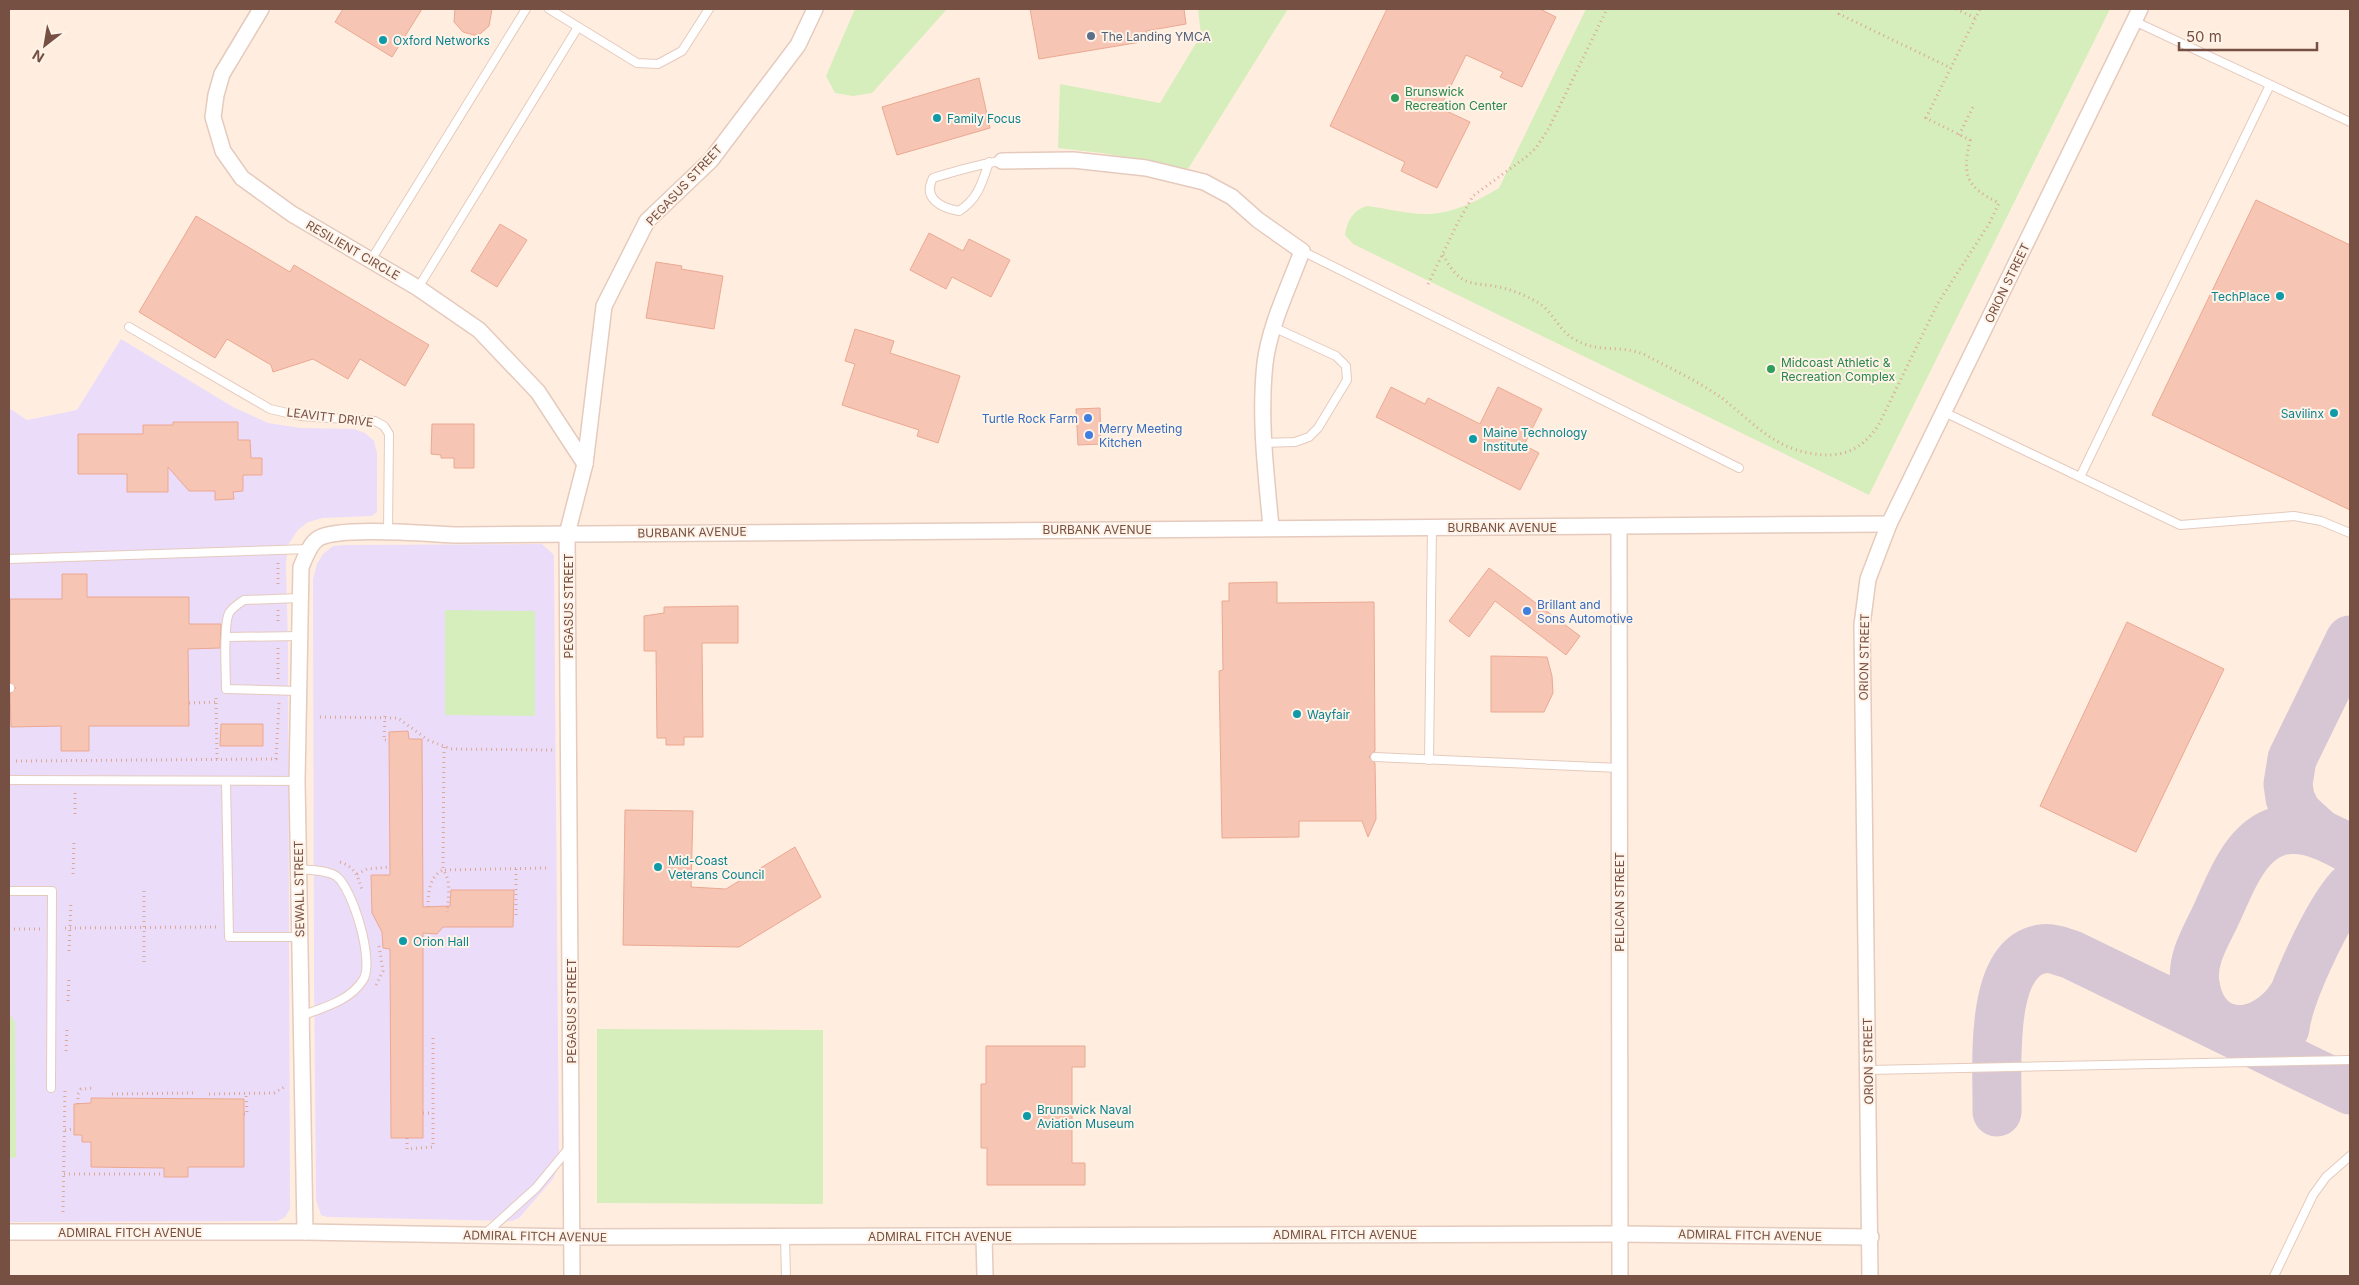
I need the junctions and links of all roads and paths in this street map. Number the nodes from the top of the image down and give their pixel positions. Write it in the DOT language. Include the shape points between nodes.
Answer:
graph roads {
  1 [pos="261,9"];
  2 [pos="526,9"];
  3 [pos="549,9"];
  4 [pos="709,9"];
  5 [pos="815,9"];
  6 [pos="1607,9"];
  7 [pos="1842,9"];
  8 [pos="1956,9"];
  9 [pos="1980,9"];
  10 [pos="2137,15"];
  11 [pos="1975,18"];
  12 [pos="578,27"];
  13 [pos="1951,68"];
  14 [pos="2270,85"];
  15 [pos="1974,105"];
  16 [pos="2350,122"];
  17 [pos="1960,134"];
  18 [pos="996,162"];
  19 [pos="1302,251"];
  20 [pos="1443,255"];
  21 [pos="371,260"];
  22 [pos="1428,284"];
  23 [pos="418,288"];
  24 [pos="129,327"];
  25 [pos="1273,327"];
  26 [pos="1944,412"];
  27 [pos="1263,443"];
  28 [pos="586,464"];
  29 [pos="1739,468"];
  30 [pos="2080,477"];
  31 [pos="1889,524"];
  32 [pos="1271,527"];
  33 [pos="1432,527"];
  34 [pos="1620,527"];
  35 [pos="388,532"];
  36 [pos="2350,533"];
  37 [pos="567,534"];
  38 [pos="310,548"];
  39 [pos="278,550"];
  40 [pos="9,559"];
  41 [pos="300,598"];
  42 [pos="278,599"];
  43 [pos="278,636"];
  44 [pos="300,636"];
  45 [pos="226,637"];
  46 [pos="278,690"];
  47 [pos="299,691"];
  48 [pos="216,702"];
  49 [pos="189,703"];
  50 [pos="320,716"];
  51 [pos="384,716"];
  52 [pos="389,740"];
  53 [pos="444,747"];
  54 [pos="569,750"];
  55 [pos="1375,758"];
  56 [pos="1429,760"];
  57 [pos="16,761"];
  58 [pos="1619,768"];
  59 [pos="9,780"];
  60 [pos="226,781"];
  61 [pos="297,781"];
  62 [pos="75,790"];
  63 [pos="75,814"];
  64 [pos="74,840"];
  65 [pos="390,868"];
  66 [pos="546,868"];
  67 [pos="299,869"];
  68 [pos="516,869"];
  69 [pos="444,870"];
  70 [pos="72,874"];
  71 [pos="357,874"];
  72 [pos="9,891"];
  73 [pos="144,891"];
  74 [pos="71,901"];
  75 [pos="428,907"];
  76 [pos="447,912"];
  77 [pos="516,916"];
  78 [pos="218,927"];
  79 [pos="66,928"];
  80 [pos="70,928"];
  81 [pos="144,928"];
  82 [pos="9,929"];
  83 [pos="44,929"];
  84 [pos="300,937"];
  85 [pos="69,951"];
  86 [pos="144,963"];
  87 [pos="69,976"];
  88 [pos="68,1001"];
  89 [pos="301,1016"];
  90 [pos="67,1027"];
  91 [pos="433,1037"];
  92 [pos="66,1051"];
  93 [pos="2350,1060"];
  94 [pos="1868,1070"];
  95 [pos="65,1086"];
  96 [pos="286,1086"];
  97 [pos="51,1088"];
  98 [pos="95,1088"];
  99 [pos="195,1093"];
  100 [pos="112,1094"];
  101 [pos="130,1094"];
  102 [pos="155,1094"];
  103 [pos="209,1094"];
  104 [pos="246,1094"];
  105 [pos="130,1098"];
  106 [pos="154,1098"];
  107 [pos="78,1104"];
  108 [pos="433,1113"];
  109 [pos="244,1114"];
  110 [pos="423,1114"];
  111 [pos="74,1129"];
  112 [pos="64,1130"];
  113 [pos="407,1138"];
  114 [pos="572,1144"];
  115 [pos="2350,1156"];
  116 [pos="64,1174"];
  117 [pos="164,1174"];
  118 [pos="63,1212"];
  119 [pos="9,1232"];
  120 [pos="304,1232"];
  121 [pos="1621,1234"];
  122 [pos="483,1235"];
  123 [pos="784,1236"];
  124 [pos="984,1236"];
  125 [pos="572,1237"];
  126 [pos="1870,1237"];
  127 [pos="572,1276"];
  128 [pos="786,1276"];
  129 [pos="985,1276"];
  130 [pos="1620,1276"];
  131 [pos="1870,1276"];
  132 [pos="2274,1276"];
  1 -- 21 [label="street, RESILIENT CIRCLE" via="222,74 216,94 213,117 223,151 242,178 292,214"];
  2 -- 21 [label="lane"];
  3 -- 12 [label="lane"];
  4 -- 12 [label="lane" via="682,51 658,64 637,63"];
  5 -- 28 [label="street, PEGASUS STREET" via="798,45 711,160 647,221 604,306"];
  6 -- 20 [label="path" via="1536,148 1473,196"];
  7 -- 13 [label="path" via="1839,14"];
  8 -- 11 [label="path"];
  9 -- 11 [label="path"];
  10 -- 14 [label="lane"];
  10 -- 26 [label="street, ORION STREET"];
  11 -- 13 [label="path"];
  12 -- 23 [label="lane"];
  13 -- 17 [label="path" via="1926,118"];
  14 -- 16 [label="lane"];
  14 -- 30 [label="lane"];
  15 -- 17 [label="path"];
  17 -- 20 [label="path" via="1970,140 1967,168 1973,187 1999,203 1938,303 1878,426 1868,441 1840,454 1807,453 1789,447 1749,423 1722,399 1642,353 1587,347 1560,328 1539,303 1516,291 1462,279"];
  18 -- 18 [label="lane" via="976,164 933,178 930,194 936,204 959,211 978,194"];
  18 -- 19 [label="street" via="1073,160 1146,168 1204,182 1232,197"];
  19 -- 25 [label="street"];
  19 -- 29 [label="lane"];
  20 -- 22 [label="path"];
  21 -- 23 [label="street, RESILIENT CIRCLE"];
  23 -- 28 [label="street, RESILIENT CIRCLE" via="480,330 538,392"];
  24 -- 35 [label="lane, LEAVITT DRIVE" via="270,409 300,416 376,421 384,426 389,434"];
  25 -- 27 [label="street" via="1265,362"];
  25 -- 27 [label="lane" via="1336,356 1346,366 1347,380 1309,437 1295,442"];
  26 -- 30 [label="lane"];
  26 -- 31 [label="street, ORION STREET"];
  27 -- 32 [label="street"];
  28 -- 37 [label="street, PEGASUS STREET"];
  30 -- 36 [label="lane" via="2180,525 2294,516 2321,521"];
  31 -- 34 [label="street, BURBANK AVENUE"];
  31 -- 94 [label="street, ORION STREET" via="1868,579 1862,625"];
  32 -- 33 [label="street, BURBANK AVENUE"];
  32 -- 37 [label="street, BURBANK AVENUE"];
  33 -- 34 [label="street, BURBANK AVENUE"];
  33 -- 56 [label="lane"];
  34 -- 58 [label="street, PELICAN STREET"];
  35 -- 37 [label="street, BURBANK AVENUE"];
  35 -- 38 [label="street, BURBANK AVENUE" via="331,533 318,538"];
  37 -- 54 [label="street, PEGASUS STREET"];
  38 -- 39 [label="lane"];
  38 -- 41 [label="street, SEWALL STREET" via="301,566"];
  39 -- 40 [label="lane"];
  39 -- 42 [label="path"];
  41 -- 42 [label="lane"];
  41 -- 44 [label="street, SEWALL STREET"];
  42 -- 43 [label="path"];
  42 -- 45 [label="lane" via="244,600 236,605 227,620"];
  43 -- 44 [label="lane"];
  43 -- 45 [label="lane"];
  43 -- 46 [label="path"];
  44 -- 47 [label="street, SEWALL STREET"];
  45 -- 46 [label="lane" via="226,689"];
  46 -- 47 [label="lane"];
  46 -- 57 [label="path" via="276,759"];
  47 -- 61 [label="street, SEWALL STREET"];
  48 -- 49 [label="path"];
  50 -- 51 [label="path"];
  51 -- 52 [label="path" via="384,740"];
  51 -- 53 [label="path" via="398,718 428,740"];
  53 -- 54 [label="path"];
  53 -- 69 [label="path"];
  54 -- 114 [label="street, PEGASUS STREET"];
  55 -- 56 [label="lane"];
  56 -- 58 [label="lane"];
  58 -- 121 [label="street, PELICAN STREET"];
  59 -- 60 [label="lane"];
  60 -- 61 [label="lane"];
  60 -- 84 [label="lane" via="229,937"];
  61 -- 67 [label="street, SEWALL STREET"];
  62 -- 63 [label="path"];
  64 -- 70 [label="path"];
  65 -- 71 [label="path" via="367,868"];
  66 -- 68 [label="path"];
  67 -- 84 [label="street, SEWALL STREET"];
  67 -- 89 [label="lane" via="335,876 345,885 352,898 368,969 362,982 348,995"];
  68 -- 69 [label="path"];
  68 -- 77 [label="path"];
  69 -- 75 [label="path" via="438,872 430,885"];
  69 -- 76 [label="path" via="448,875"];
  72 -- 97 [label="lane" via="52,892"];
  73 -- 81 [label="path"];
  74 -- 80 [label="path"];
  78 -- 81 [label="path"];
  79 -- 80 [label="path"];
  80 -- 81 [label="path"];
  80 -- 85 [label="path"];
  81 -- 86 [label="path"];
  82 -- 83 [label="path"];
  84 -- 89 [label="street, SEWALL STREET"];
  87 -- 88 [label="path"];
  89 -- 120 [label="street, SEWALL STREET"];
  90 -- 92 [label="path"];
  91 -- 108 [label="path"];
  93 -- 94 [label="lane"];
  94 -- 126 [label="street, ORION STREET"];
  95 -- 112 [label="path"];
  96 -- 104 [label="path" via="274,1093"];
  98 -- 107 [label="path" via="81,1089"];
  99 -- 102 [label="path"];
  100 -- 101 [label="path"];
  101 -- 102 [label="path"];
  101 -- 105 [label="path"];
  102 -- 106 [label="path"];
  103 -- 104 [label="path"];
  104 -- 109 [label="path" via="247,1114"];
  108 -- 110 [label="path"];
  108 -- 113 [label="path" via="433,1147 407,1149"];
  111 -- 112 [label="path"];
  112 -- 116 [label="path"];
  114 -- 122 [label="lane" via="536,1188"];
  114 -- 125 [label="street, PEGASUS STREET"];
  115 -- 132 [label="lane" via="2326,1177 2313,1195"];
  116 -- 117 [label="path"];
  116 -- 118 [label="path"];
  119 -- 120 [label="street, ADMIRAL FITCH AVENUE"];
  120 -- 122 [label="street, ADMIRAL FITCH AVENUE"];
  121 -- 124 [label="street, ADMIRAL FITCH AVENUE"];
  121 -- 126 [label="street, ADMIRAL FITCH AVENUE"];
  121 -- 130 [label="street, PELICAN STREET"];
  122 -- 125 [label="street, ADMIRAL FITCH AVENUE"];
  123 -- 124 [label="street, ADMIRAL FITCH AVENUE"];
  123 -- 125 [label="street, ADMIRAL FITCH AVENUE"];
  123 -- 128 [label="lane"];
  124 -- 129 [label="street"];
  125 -- 127 [label="street, PEGASUS STREET"];
  126 -- 131 [label="street, ORION STREET"];
}
